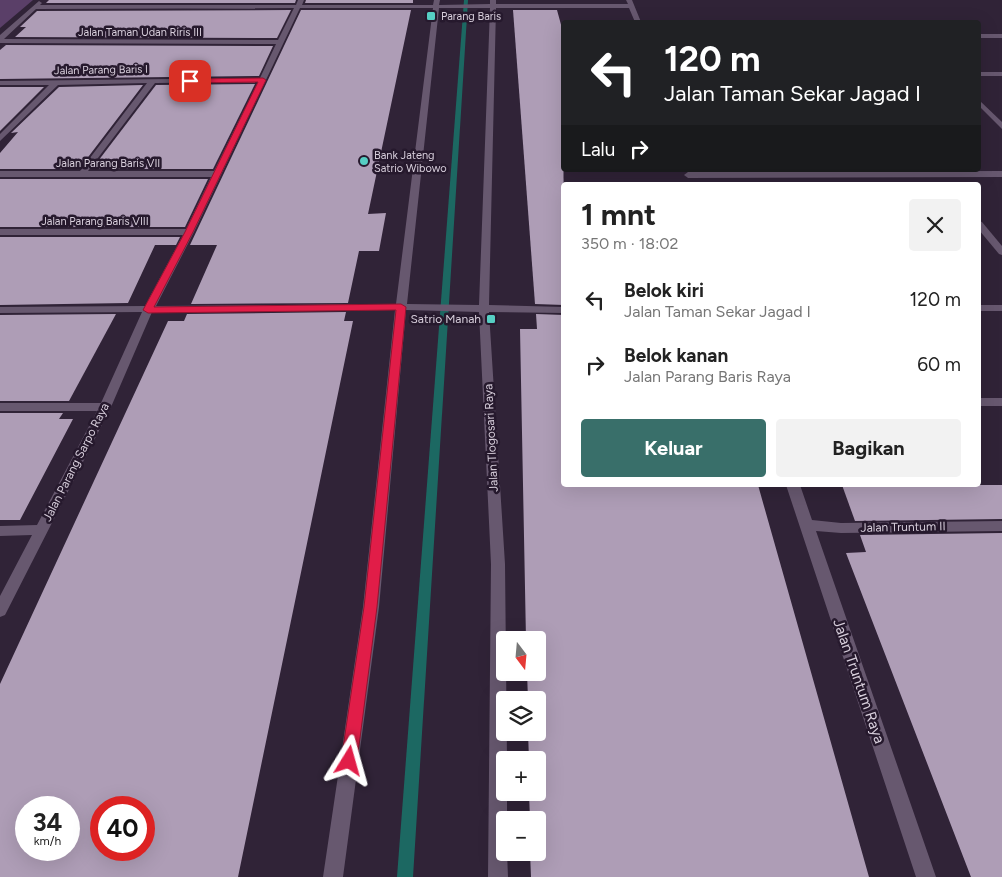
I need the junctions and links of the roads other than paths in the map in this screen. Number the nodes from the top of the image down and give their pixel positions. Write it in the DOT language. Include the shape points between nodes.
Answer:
graph roads {
  1 [pos="42,0"];
  2 [pos="630,3"];
  3 [pos="299,4"];
  4 [pos="493,4"];
  5 [pos="439,5"];
  6 [pos="34,7"];
  7 [pos="637,20"];
  8 [pos="981,36"];
  9 [pos="1002,36"];
  10 [pos="0,40"];
  11 [pos="281,42"];
  12 [pos="981,74"];
  13 [pos="1002,74"];
  14 [pos="263,80"];
  15 [pos="153,81"];
  16 [pos="56,82"];
  17 [pos="0,83"];
  18 [pos="981,104"];
  19 [pos="1002,127"];
  20 [pos="0,139"];
  21 [pos="687,172"];
  22 [pos="822,172"];
  23 [pos="939,172"];
  24 [pos="0,174"];
  25 [pos="82,174"];
  26 [pos="215,174"];
  27 [pos="1002,174"];
  28 [pos="947,182"];
  29 [pos="0,232"];
  30 [pos="189,232"];
  31 [pos="983,235"];
  32 [pos="1002,235"];
  33 [pos="1002,252"];
  34 [pos="407,307"];
  35 [pos="981,308"];
  36 [pos="1002,308"];
  37 [pos="484,309"];
  38 [pos="0,310"];
  39 [pos="148,310"];
  40 [pos="561,310"];
  41 [pos="981,402"];
  42 [pos="1002,402"];
  43 [pos="0,407"];
  44 [pos="104,407"];
  45 [pos="793,487"];
  46 [pos="805,525"];
  47 [pos="1002,526"];
  48 [pos="0,530"];
  49 [pos="41,530"];
  50 [pos="0,611"];
  51 [pos="333,877"];
  52 [pos="498,877"];
  53 [pos="926,877"];
  1 -- 6 [label="street"];
  2 -- 4 [label="street"];
  2 -- 7 [label="street"];
  3 -- 5 [label="street"];
  3 -- 6 [label="street"];
  3 -- 11 [label="street, Jalan Parang Sarpo Raya"];
  4 -- 5 [label="street" via="475,8"];
  4 -- 37 [label="street, Jalan Tlogosari Raya"];
  5 -- 34 [label="street"];
  6 -- 10 [label="street"];
  8 -- 9 [label="street"];
  10 -- 11 [label="street, Jalan Taman Udan Riris III"];
  11 -- 14 [label="street, Jalan Parang Sarpo Raya"];
  12 -- 13 [label="street"];
  14 -- 15 [label="street, Jalan Parang Baris I"];
  14 -- 26 [label="street, Jalan Parang Sarpo Raya"];
  15 -- 16 [label="street, Jalan Parang Baris I"];
  15 -- 25 [label="street"];
  16 -- 17 [label="street, Jalan Parang Baris I"];
  16 -- 20 [label="street"];
  18 -- 19 [label="street"];
  21 -- 22 [label="street"];
  22 -- 23 [label="street"];
  23 -- 27 [label="street"];
  23 -- 28 [label="street"];
  24 -- 25 [label="street, Jalan Parang Baris VII"];
  25 -- 26 [label="street, Jalan Parang Baris VII"];
  26 -- 30 [label="street, Jalan Parang Sarpo Raya"];
  29 -- 30 [label="street, Jalan Parang Baris VIII"];
  30 -- 39 [label="street, Jalan Parang Sarpo Raya"];
  31 -- 32 [label="street"];
  31 -- 33 [label="street"];
  34 -- 37 [label="street"];
  34 -- 39 [label="street"];
  34 -- 51 [label="street" via="371,607"];
  35 -- 36 [label="street"];
  37 -- 40 [label="street"];
  37 -- 52 [label="street, Jalan Tlogosari Raya" via="498,564"];
  38 -- 39 [label="street"];
  39 -- 44 [label="street, Jalan Parang Sarpo Raya"];
  41 -- 42 [label="street"];
  43 -- 44 [label="street"];
  44 -- 49 [label="street, Jalan Parang Sarpo Raya"];
  45 -- 46 [label="street, Jalan Truntum Raya"];
  46 -- 47 [label="street, Jalan Truntum II" via="842,528"];
  46 -- 53 [label="street, Jalan Truntum Raya"];
  48 -- 49 [label="street"];
  49 -- 50 [label="street, Jalan Parang Sarpo Raya"];
}
